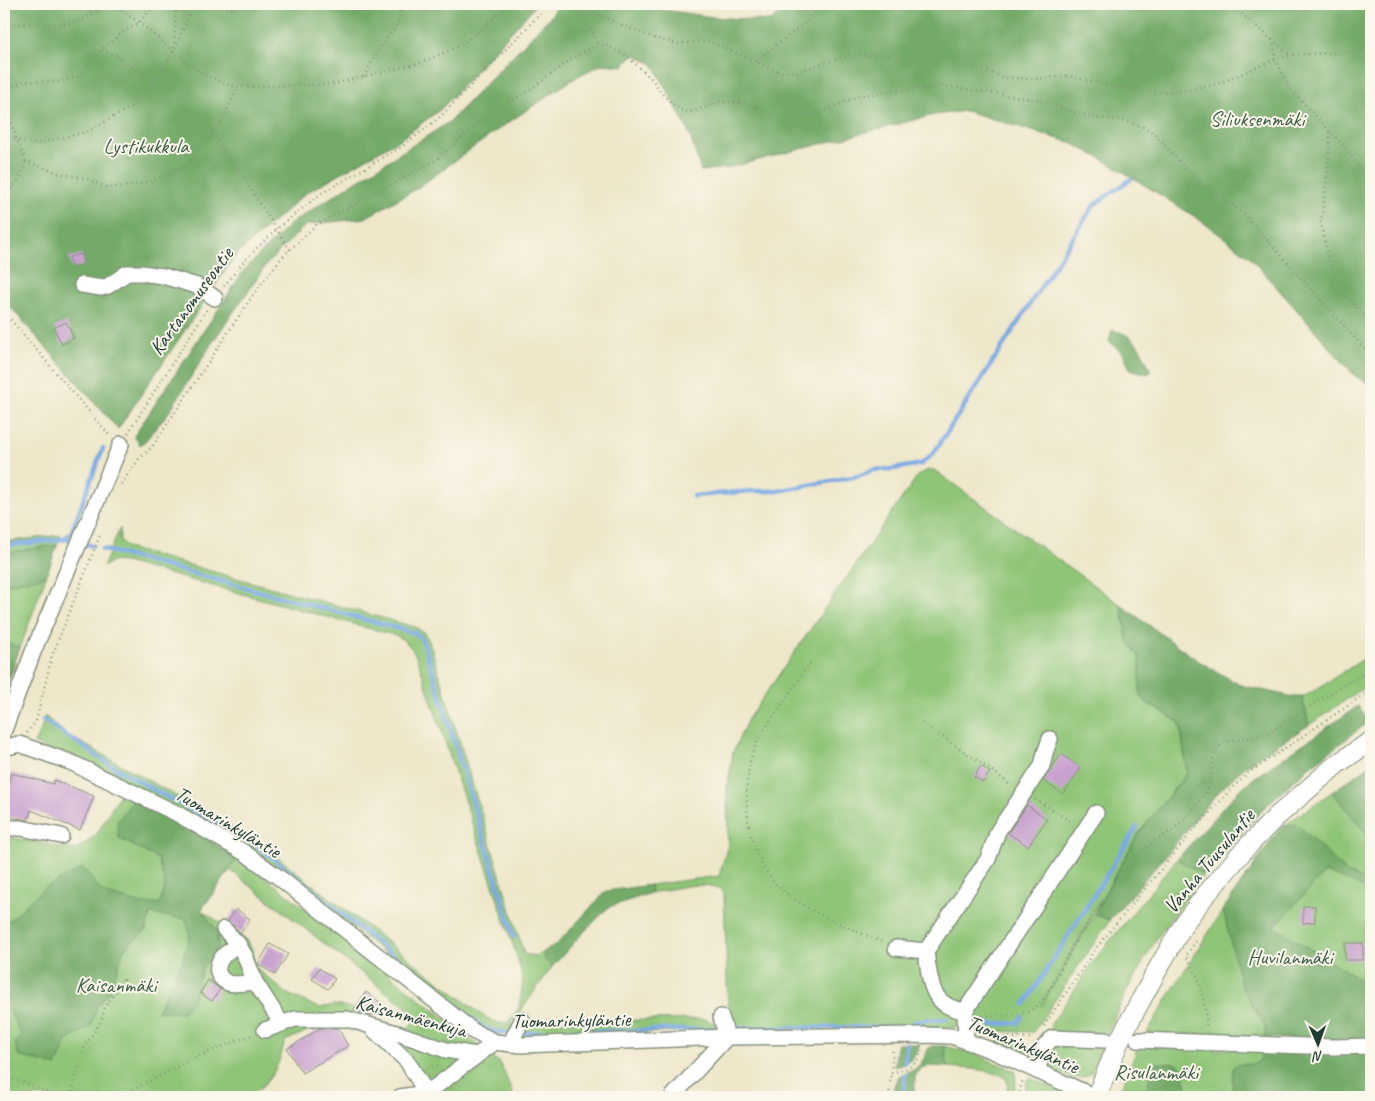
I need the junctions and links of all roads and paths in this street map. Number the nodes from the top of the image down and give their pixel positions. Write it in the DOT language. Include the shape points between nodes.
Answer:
graph roads {
  1 [pos="102,4"];
  2 [pos="114,4"];
  3 [pos="155,4"];
  4 [pos="176,4"];
  5 [pos="192,4"];
  6 [pos="217,4"];
  7 [pos="238,4"];
  8 [pos="402,4"];
  9 [pos="515,4"];
  10 [pos="550,4"];
  11 [pos="555,4"];
  12 [pos="572,4"];
  13 [pos="821,4"];
  14 [pos="1230,4"];
  15 [pos="580,13"];
  16 [pos="139,23"];
  17 [pos="4,25"];
  18 [pos="1272,39"];
  19 [pos="598,44"];
  20 [pos="102,49"];
  21 [pos="1371,51"];
  22 [pos="173,52"];
  23 [pos="1290,55"];
  24 [pos="1276,59"];
  25 [pos="756,61"];
  26 [pos="364,77"];
  27 [pos="158,79"];
  28 [pos="238,87"];
  29 [pos="4,89"];
  30 [pos="4,99"];
  31 [pos="213,131"];
  32 [pos="1330,132"];
  33 [pos="4,137"];
  34 [pos="17,140"];
  35 [pos="26,161"];
  36 [pos="1371,187"];
  37 [pos="4,196"];
  38 [pos="276,229"];
  39 [pos="290,250"];
  40 [pos="82,285"];
  41 [pos="215,298"];
  42 [pos="4,312"];
  43 [pos="1371,323"];
  44 [pos="1371,356"];
  45 [pos="121,444"];
  46 [pos="119,487"];
  47 [pos="101,532"];
  48 [pos="810,663"];
  49 [pos="1371,668"];
  50 [pos="1371,690"];
  51 [pos="922,723"];
  52 [pos="4,730"];
  53 [pos="1050,740"];
  54 [pos="1371,741"];
  55 [pos="19,744"];
  56 [pos="4,748"];
  57 [pos="1025,792"];
  58 [pos="1096,812"];
  59 [pos="4,828"];
  60 [pos="1084,831"];
  61 [pos="61,836"];
  62 [pos="224,929"];
  63 [pos="1196,941"];
  64 [pos="238,944"];
  65 [pos="896,948"];
  66 [pos="926,951"];
  67 [pos="125,978"];
  68 [pos="255,982"];
  69 [pos="966,1014"];
  70 [pos="721,1017"];
  71 [pos="522,1020"];
  72 [pos="282,1024"];
  73 [pos="367,1024"];
  74 [pos="265,1030"];
  75 [pos="1042,1030"];
  76 [pos="925,1035"];
  77 [pos="894,1036"];
  78 [pos="726,1038"];
  79 [pos="1106,1040"];
  80 [pos="1138,1040"];
  81 [pos="966,1041"];
  82 [pos="495,1042"];
  83 [pos="1208,1042"];
  84 [pos="510,1044"];
  85 [pos="1371,1046"];
  86 [pos="476,1056"];
  87 [pos="1031,1068"];
  88 [pos="891,1073"];
  89 [pos="4,1075"];
  90 [pos="1322,1078"];
  91 [pos="1336,1080"];
  92 [pos="428,1095"];
  93 [pos="60,1097"];
  94 [pos="71,1097"];
  95 [pos="119,1097"];
  96 [pos="406,1097"];
  97 [pos="672,1097"];
  98 [pos="889,1097"];
  99 [pos="1018,1097"];
  100 [pos="1096,1097"];
  1 -- 17 [label="path" via="85,18 68,25"];
  2 -- 16 [label="path"];
  3 -- 16 [label="path"];
  4 -- 22 [label="path"];
  5 -- 22 [label="path"];
  6 -- 7 [label="path" via="232,8"];
  8 -- 26 [label="path" via="398,23"];
  9 -- 26 [label="path" via="504,8 461,45 420,63"];
  10 -- 38 [label="path, Kartanomuseontie" via="440,117 404,146 322,193"];
  11 -- 15 [label="path"];
  12 -- 15 [label="path"];
  13 -- 25 [label="path" via="808,20"];
  14 -- 18 [label="path"];
  15 -- 19 [label="path"];
  15 -- 25 [label="path" via="595,14 670,42 710,42"];
  16 -- 20 [label="path"];
  16 -- 22 [label="path"];
  18 -- 23 [label="path"];
  18 -- 24 [label="path"];
  19 -- 39 [label="path" via="472,128 435,161 316,226"];
  19 -- 44 [label="path" via="626,56 680,110 692,112 719,102 742,102 771,114 817,114 861,95 944,86 1039,100 1093,118 1122,120 1144,127 1156,135 1192,176 1244,214"];
  20 -- 27 [label="path"];
  20 -- 29 [label="path" via="78,76 57,82 24,81"];
  21 -- 23 [label="path"];
  22 -- 27 [label="path"];
  22 -- 28 [label="path" via="208,76"];
  23 -- 24 [label="path"];
  24 -- 25 [label="path" via="1220,83 1161,92 1135,92 1068,76 1002,77 978,67 943,60 897,56 840,58 786,73"];
  24 -- 32 [label="path" via="1288,86"];
  26 -- 28 [label="path" via="333,84"];
  27 -- 34 [label="path" via="134,104 87,132 35,144"];
  28 -- 31 [label="path" via="220,125"];
  30 -- 34 [label="path"];
  31 -- 35 [label="path" via="194,157 174,173 137,185 109,188"];
  31 -- 38 [label="path"];
  32 -- 36 [label="path" via="1349,152"];
  32 -- 43 [label="path" via="1322,222 1327,255 1345,295"];
  33 -- 34 [label="path"];
  34 -- 35 [label="path"];
  35 -- 37 [label="path" via="19,180"];
  38 -- 39 [label="path"];
  38 -- 41 [label="path, Kartanomuseontie" via="245,260"];
  39 -- 46 [label="path" via="257,289 152,447"];
  40 -- 41 [label="street" via="101,288 127,273 140,273 197,286"];
  41 -- 45 [label="path, Kartanomuseontie"];
  42 -- 45 [label="path" via="112,439"];
  45 -- 52 [label="street" via="33,652"];
  47 -- 55 [label="path" via="52,656 36,721"];
  48 -- 65 [label="path" via="753,752 748,773 747,815 757,851 775,883 808,907"];
  49 -- 69 [label="path" via="1266,734 1234,740 1216,751 1207,790 1180,823 1141,851 1127,868 1074,942 1043,999 1035,1007 1020,1013"];
  50 -- 75 [label="path" via="1234,786 1096,948"];
  51 -- 57 [label="path" via="1015,789"];
  53 -- 57 [label="street" via="1042,766"];
  54 -- 100 [label="main road, Vanha Tuusulantie" via="1337,764 1275,818 1204,897 1185,922 1121,1037"];
  55 -- 56 [label="street"];
  55 -- 82 [label="street, Tuomarinkyläntie" via="70,762 176,813 244,853 282,879 474,1031"];
  57 -- 60 [label="path"];
  57 -- 66 [label="street" via="998,831 988,859"];
  58 -- 60 [label="street"];
  59 -- 61 [label="street" via="22,828"];
  60 -- 69 [label="street"];
  62 -- 64 [label="street"];
  63 -- 83 [label="path" via="1186,956 1204,997"];
  64 -- 68 [label="street"];
  64 -- 68 [label="street" via="220,960 219,974 229,984"];
  65 -- 66 [label="street"];
  66 -- 69 [label="street" via="931,981 939,999 952,1010"];
  67 -- 94 [label="path" via="105,1007 101,1021 84,1048"];
  68 -- 72 [label="street"];
  69 -- 81 [label="street"];
  70 -- 78 [label="street"];
  71 -- 84 [label="street"];
  72 -- 73 [label="street, Kaisanmäenkuja" via="295,1019 347,1019"];
  72 -- 74 [label="street, Kaisanmäenkuja"];
  73 -- 86 [label="street, Kaisanmäenkuja" via="446,1050"];
  73 -- 92 [label="street" via="407,1060"];
  74 -- 95 [label="path" via="198,1056"];
  76 -- 77 [label="street, Tuomarinkyläntie"];
  76 -- 81 [label="street, Tuomarinkyläntie" via="951,1036"];
  76 -- 88 [label="path" via="915,1064"];
  77 -- 78 [label="street, Tuomarinkyläntie"];
  77 -- 88 [label="path"];
  78 -- 84 [label="street, Tuomarinkyläntie"];
  78 -- 97 [label="street"];
  79 -- 87 [label="street" via="1052,1038"];
  80 -- 83 [label="street"];
  81 -- 87 [label="street, Tuomarinkyläntie"];
  82 -- 84 [label="street, Tuomarinkyläntie"];
  82 -- 86 [label="street, Kaisanmäenkuja"];
  83 -- 85 [label="street"];
  86 -- 92 [label="street"];
  87 -- 99 [label="path"];
  87 -- 100 [label="street, Tuomarinkyläntie"];
  88 -- 98 [label="path"];
  89 -- 93 [label="path"];
  90 -- 91 [label="path" via="1331,1073"];
  92 -- 96 [label="street"];
}
